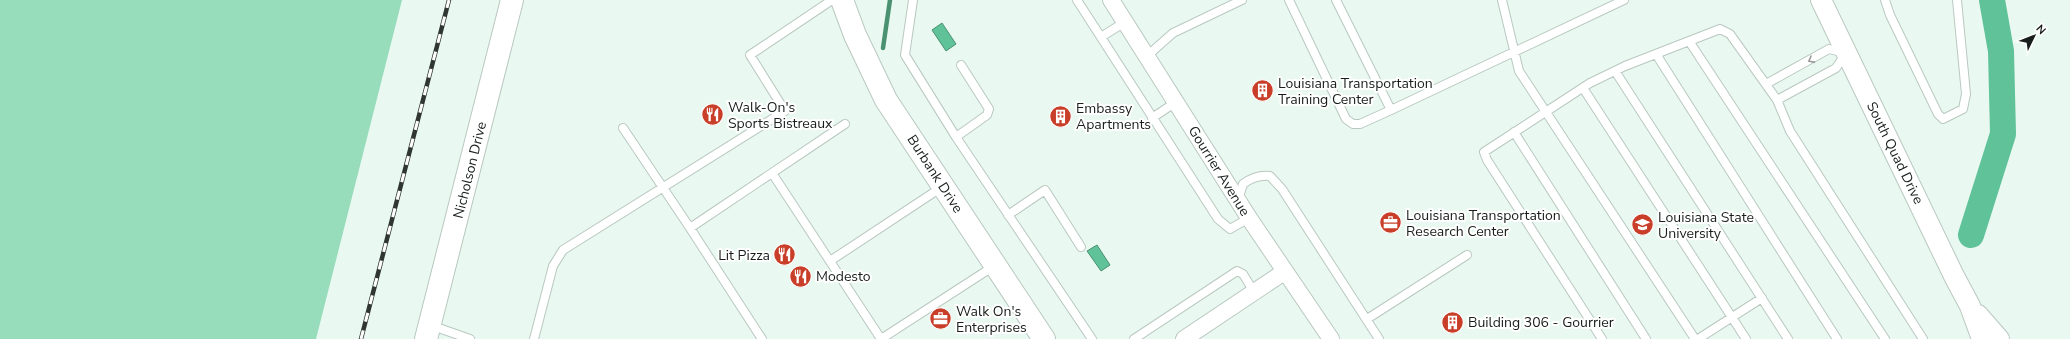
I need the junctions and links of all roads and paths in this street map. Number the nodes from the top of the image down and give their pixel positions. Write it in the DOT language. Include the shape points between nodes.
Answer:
graph roads {
  1 [pos="512,0"];
  2 [pos="832,0"];
  3 [pos="842,0"];
  4 [pos="913,0"];
  5 [pos="1077,0"];
  6 [pos="1111,0"];
  7 [pos="1242,0"];
  8 [pos="1289,0"];
  9 [pos="1336,0"];
  10 [pos="1502,0"];
  11 [pos="1624,0"];
  12 [pos="1821,0"];
  13 [pos="1886,0"];
  14 [pos="1957,0"];
  15 [pos="1125,22"];
  16 [pos="1101,37"];
  17 [pos="1689,41"];
  18 [pos="1515,52"];
  19 [pos="1846,53"];
  20 [pos="1656,54"];
  21 [pos="1147,56"];
  22 [pos="961,65"];
  23 [pos="1615,71"];
  24 [pos="1766,84"];
  25 [pos="1583,88"];
  26 [pos="1777,100"];
  27 [pos="1176,102"];
  28 [pos="1391,110"];
  29 [pos="1546,111"];
  30 [pos="1152,118"];
  31 [pos="845,124"];
  32 [pos="623,128"];
  33 [pos="1514,132"];
  34 [pos="956,137"];
  35 [pos="772,174"];
  36 [pos="943,186"];
  37 [pos="663,189"];
  38 [pos="1238,200"];
  39 [pos="1008,214"];
  40 [pos="1249,218"];
  41 [pos="690,228"];
  42 [pos="1081,247"];
  43 [pos="1467,255"];
  44 [pos="830,261"];
  45 [pos="995,266"];
  46 [pos="1284,272"];
  47 [pos="1254,292"];
  48 [pos="1762,298"];
  49 [pos="1970,306"];
  50 [pos="1732,317"];
  51 [pos="1366,319"];
  52 [pos="428,332"];
  53 [pos="470,339"];
  54 [pos="534,339"];
  55 [pos="762,339"];
  56 [pos="1044,339"];
  57 [pos="1092,339"];
  58 [pos="1134,339"];
  59 [pos="1184,339"];
  60 [pos="1331,339"];
  61 [pos="1378,339"];
  62 [pos="1602,339"];
  63 [pos="1646,339"];
  64 [pos="1697,339"];
  65 [pos="1746,339"];
  66 [pos="1788,339"];
  67 [pos="1837,339"];
  68 [pos="1885,339"];
  69 [pos="1923,339"];
  70 [pos="1982,339"];
  71 [pos="1999,339"];
  1 -- 52 [label="main road, Nicholson Drive"];
  2 -- 37 [label="lane" via="750,55 785,111"];
  3 -- 36 [label="main road, Burbank Drive" via="855,35 886,100"];
  4 -- 34 [label="lane" via="905,55"];
  5 -- 16 [label="lane"];
  6 -- 15 [label="street, Gourrier Avenue"];
  7 -- 21 [label="lane" via="1173,33"];
  8 -- 28 [label="lane" via="1346,119 1353,124 1360,124"];
  9 -- 28 [label="lane"];
  10 -- 18 [label="lane"];
  11 -- 18 [label="lane"];
  12 -- 19 [label="street, South Quad Drive"];
  13 -- 14 [label="lane" via="1890,15 1938,114 1943,119 1963,109 1966,94"];
  15 -- 16 [label="lane"];
  15 -- 21 [label="street, Gourrier Avenue"];
  16 -- 30 [label="lane"];
  17 -- 20 [label="lane"];
  17 -- 24 [label="lane" via="1720,29 1730,34"];
  17 -- 68 [label="lane"];
  18 -- 28 [label="lane"];
  18 -- 29 [label="lane" via="1519,71"];
  19 -- 24 [label="lane, one-way" via="1829,49"];
  19 -- 26 [label="lane" via="1836,68"];
  19 -- 49 [label="street, South Quad Drive"];
  20 -- 23 [label="lane"];
  20 -- 67 [label="lane"];
  21 -- 27 [label="street, Gourrier Avenue"];
  22 -- 34 [label="lane" via="989,110 987,115"];
  23 -- 25 [label="lane"];
  23 -- 48 [label="lane"];
  24 -- 26 [label="lane"];
  25 -- 29 [label="lane"];
  25 -- 50 [label="lane"];
  26 -- 69 [label="lane" via="1790,131"];
  27 -- 30 [label="lane"];
  27 -- 38 [label="street, Gourrier Avenue"];
  29 -- 33 [label="lane"];
  29 -- 64 [label="lane"];
  30 -- 40 [label="lane" via="1218,219 1230,229"];
  31 -- 35 [label="lane"];
  32 -- 37 [label="lane"];
  33 -- 62 [label="lane" via="1484,152 1487,160"];
  33 -- 63 [label="lane"];
  34 -- 39 [label="lane"];
  35 -- 41 [label="lane"];
  35 -- 44 [label="lane"];
  36 -- 44 [label="lane"];
  36 -- 45 [label="main road, Burbank Drive"];
  37 -- 41 [label="lane"];
  37 -- 54 [label="lane" via="649,194 559,253 553,266"];
  38 -- 40 [label="street, Gourrier Avenue"];
  38 -- 51 [label="lane" via="1242,184 1251,179 1270,176 1282,190"];
  39 -- 42 [label="lane" via="1045,190"];
  39 -- 57 [label="lane"];
  40 -- 46 [label="street, Gourrier Avenue"];
  41 -- 55 [label="lane"];
  43 -- 51 [label="lane"];
  44 -- 45 [label="lane" via="881,339"];
  45 -- 56 [label="main road, Burbank Drive"];
  46 -- 47 [label="street"];
  46 -- 60 [label="street, Gourrier Avenue"];
  47 -- 58 [label="lane" via="1243,274 1237,271"];
  47 -- 59 [label="street"];
  48 -- 50 [label="lane"];
  48 -- 66 [label="lane"];
  49 -- 70 [label="street, South Quad Drive"];
  49 -- 71 [label="street, South Quad Drive"];
  50 -- 64 [label="lane"];
  50 -- 65 [label="lane"];
  51 -- 61 [label="lane"];
  52 -- 53 [label="lane"];
}
